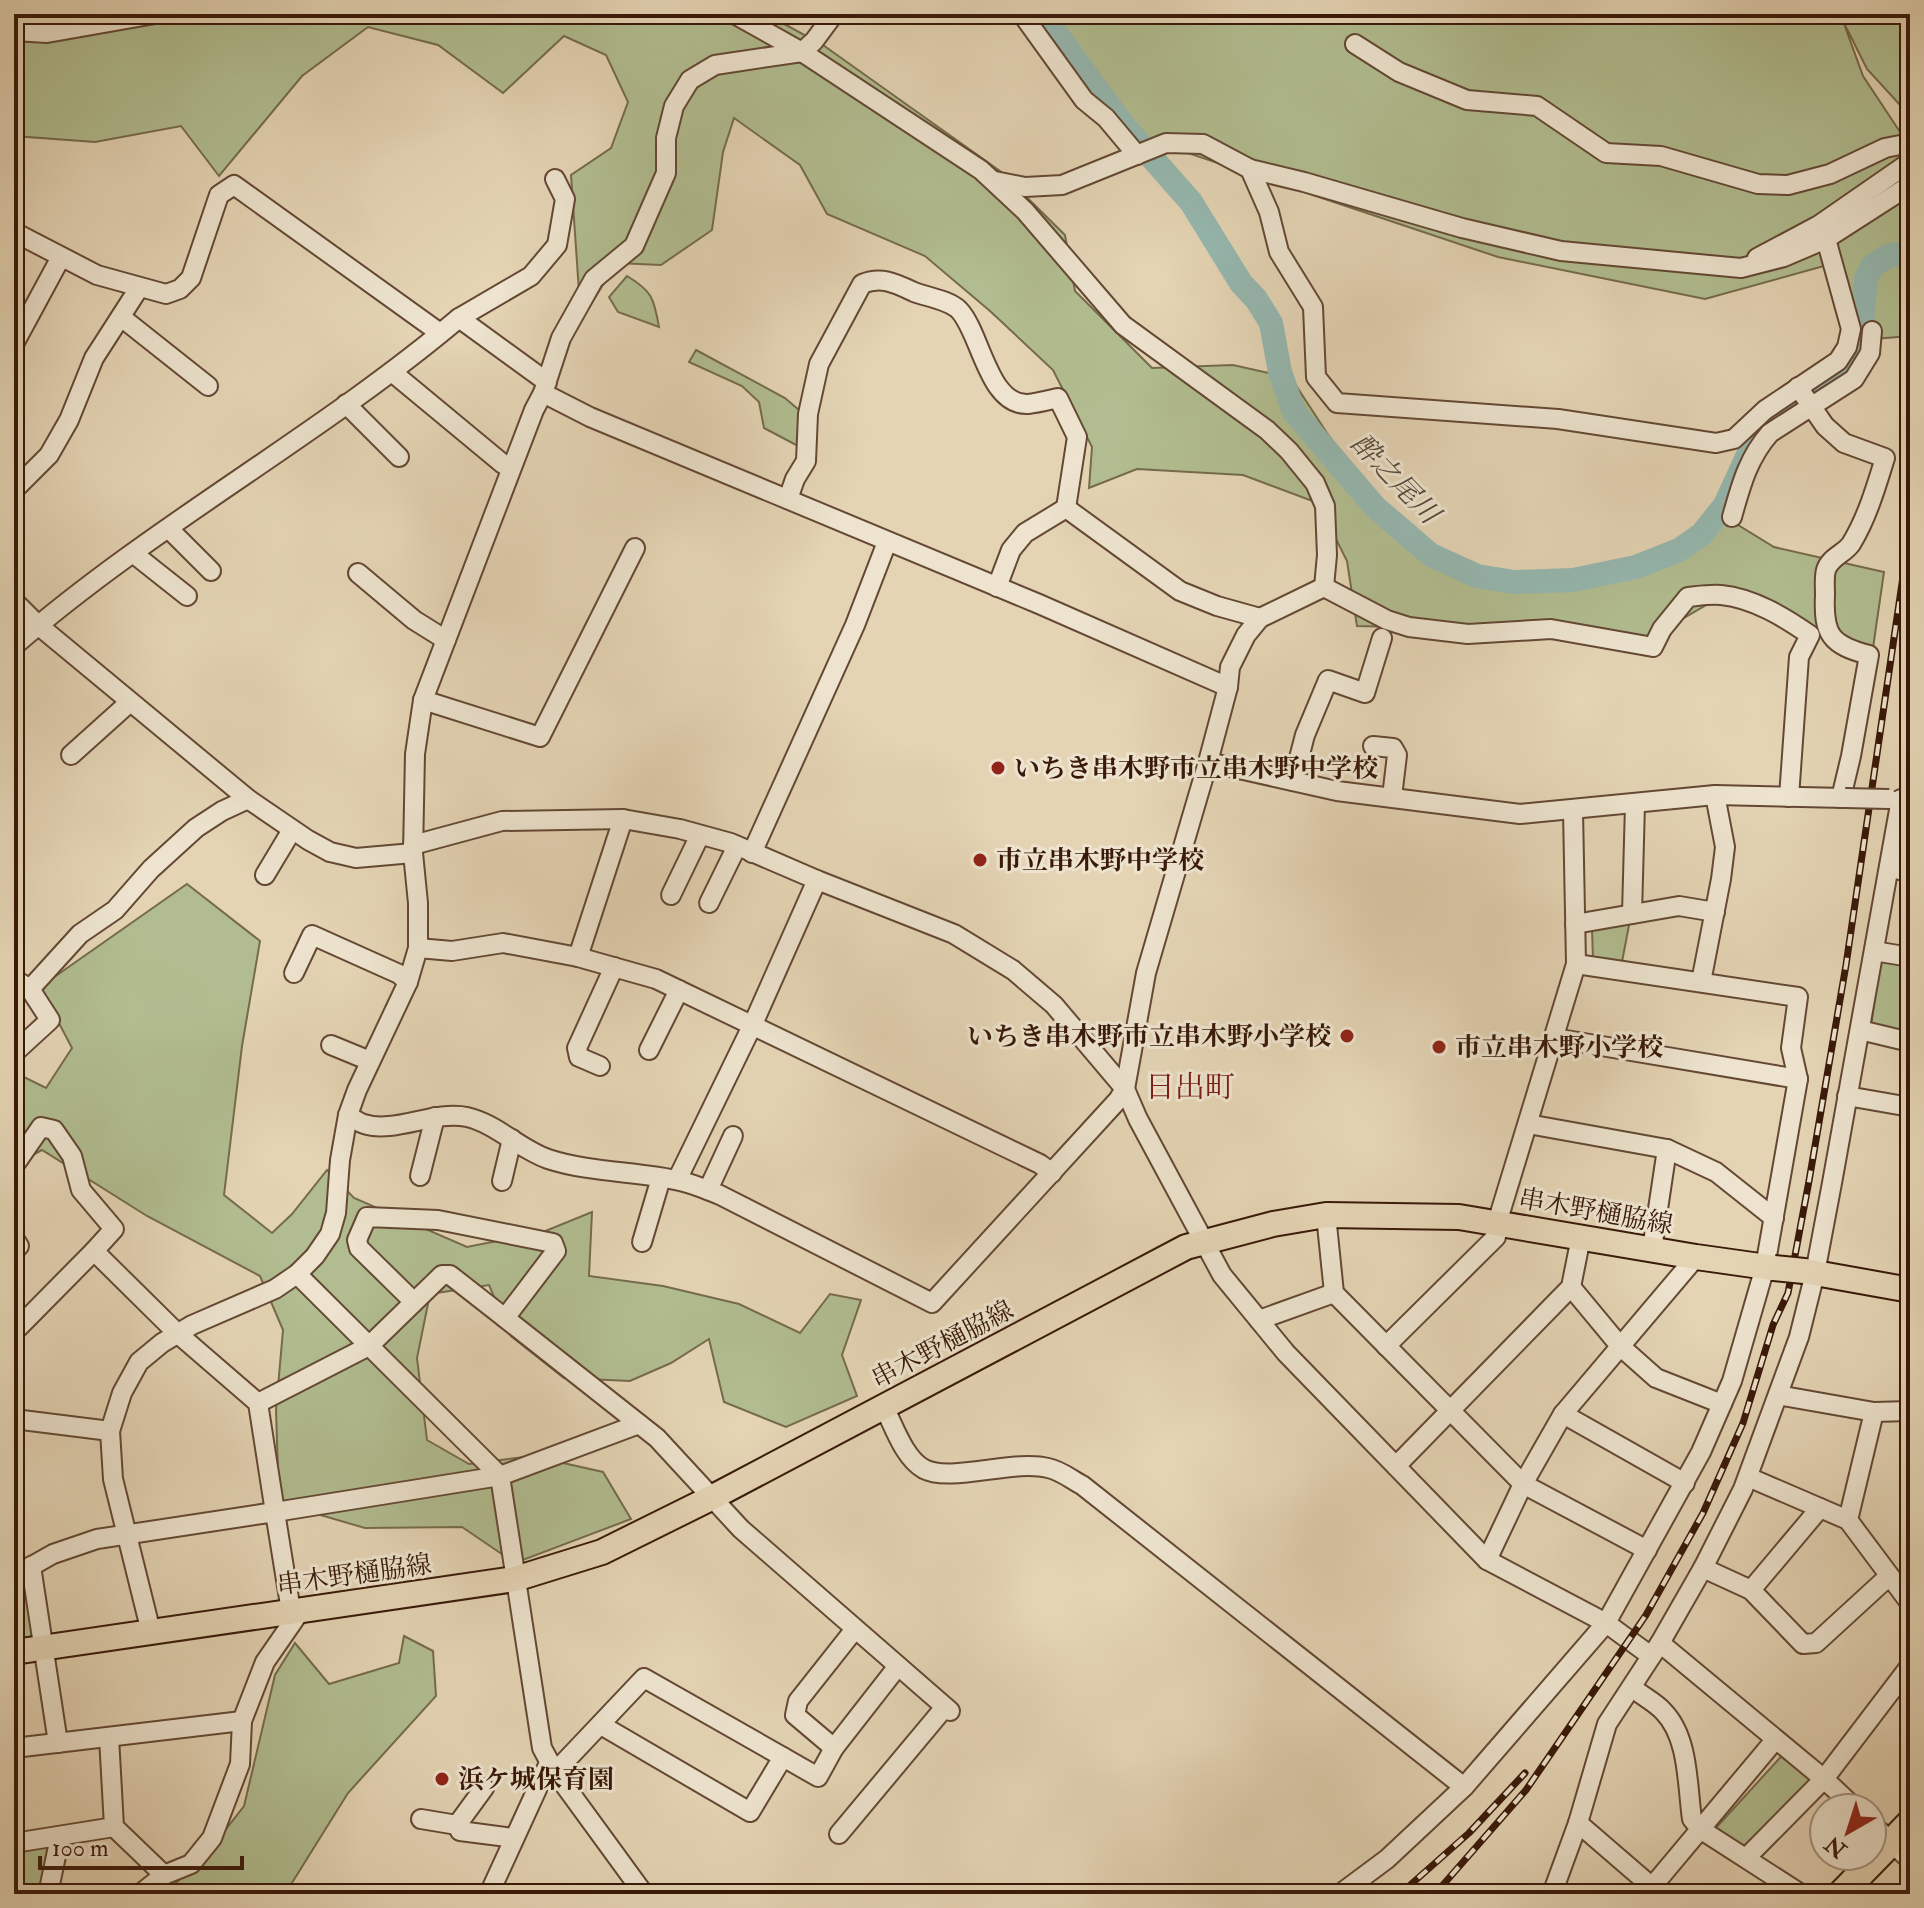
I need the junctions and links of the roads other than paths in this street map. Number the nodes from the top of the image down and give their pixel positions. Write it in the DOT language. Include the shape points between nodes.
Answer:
graph roads {
  1 [pos="155,14"];
  2 [pos="734,14"];
  3 [pos="834,14"];
  4 [pos="1022,14"];
  5 [pos="89,20"];
  6 [pos="14,31"];
  7 [pos="1355,44"];
  8 [pos="802,52"];
  9 [pos="1910,143"];
  10 [pos="1138,155"];
  11 [pos="1910,162"];
  12 [pos="1250,169"];
  13 [pos="555,179"];
  14 [pos="995,181"];
  15 [pos="1910,185"];
  16 [pos="16,236"];
  17 [pos="1826,239"];
  18 [pos="61,257"];
  19 [pos="1741,268"];
  20 [pos="139,288"];
  21 [pos="121,317"];
  22 [pos="459,318"];
  23 [pos="1872,331"];
  24 [pos="440,333"];
  25 [pos="14,344"];
  26 [pos="392,372"];
  27 [pos="208,386"];
  28 [pos="545,387"];
  29 [pos="1804,396"];
  30 [pos="346,404"];
  31 [pos="399,457"];
  32 [pos="503,464"];
  33 [pos="14,490"];
  34 [pos="788,499"];
  35 [pos="1066,508"];
  36 [pos="1732,517"];
  37 [pos="169,529"];
  38 [pos="887,542"];
  39 [pos="635,548"];
  40 [pos="134,554"];
  41 [pos="211,571"];
  42 [pos="358,573"];
  43 [pos="997,587"];
  44 [pos="1324,587"];
  45 [pos="187,596"];
  46 [pos="14,601"];
  47 [pos="1260,618"];
  48 [pos="38,625"];
  49 [pos="1382,638"];
  50 [pos="446,640"];
  51 [pos="14,646"];
  52 [pos="1228,687"];
  53 [pos="423,700"];
  54 [pos="130,702"];
  55 [pos="1373,746"];
  56 [pos="71,755"];
  57 [pos="1208,762"];
  58 [pos="1293,781"];
  59 [pos="1715,795"];
  60 [pos="1392,797"];
  61 [pos="1789,797"];
  62 [pos="1843,798"];
  63 [pos="248,799"];
  64 [pos="1900,799"];
  65 [pos="1635,804"];
  66 [pos="1573,811"];
  67 [pos="623,819"];
  68 [pos="292,830"];
  69 [pos="700,835"];
  70 [pos="413,849"];
  71 [pos="744,849"];
  72 [pos="1889,868"];
  73 [pos="1910,872"];
  74 [pos="265,875"];
  75 [pos="817,880"];
  76 [pos="671,895"];
  77 [pos="709,903"];
  78 [pos="1715,912"];
  79 [pos="1632,914"];
  80 [pos="1575,924"];
  81 [pos="418,948"];
  82 [pos="1874,951"];
  83 [pos="578,957"];
  84 [pos="1910,957"];
  85 [pos="1576,964"];
  86 [pos="614,967"];
  87 [pos="294,973"];
  88 [pos="408,982"];
  89 [pos="1701,982"];
  90 [pos="22,984"];
  91 [pos="679,990"];
  92 [pos="753,1024"];
  93 [pos="1860,1030"];
  94 [pos="1554,1038"];
  95 [pos="1910,1042"];
  96 [pos="331,1045"];
  97 [pos="649,1050"];
  98 [pos="14,1053"];
  99 [pos="370,1061"];
  100 [pos="600,1066"];
  101 [pos="1798,1079"];
  102 [pos="1125,1089"];
  103 [pos="1847,1096"];
  104 [pos="1910,1107"];
  105 [pos="348,1115"];
  106 [pos="435,1117"];
  107 [pos="1528,1124"];
  108 [pos="733,1136"];
  109 [pos="512,1139"];
  110 [pos="1667,1149"];
  111 [pos="14,1166"];
  112 [pos="1052,1173"];
  113 [pos="420,1176"];
  114 [pos="669,1179"];
  115 [pos="502,1181"];
  116 [pos="708,1190"];
  117 [pos="1326,1215"];
  118 [pos="1774,1218"];
  119 [pos="1497,1223"];
  120 [pos="1581,1237"];
  121 [pos="14,1238"];
  122 [pos="1203,1241"];
  123 [pos="642,1242"];
  124 [pos="1652,1249"];
  125 [pos="14,1251"];
  126 [pos="94,1251"];
  127 [pos="1696,1257"];
  128 [pos="1769,1268"];
  129 [pos="1810,1272"];
  130 [pos="297,1274"];
  131 [pos="1571,1287"];
  132 [pos="1910,1290"];
  133 [pos="1334,1293"];
  134 [pos="414,1302"];
  135 [pos="505,1318"];
  136 [pos="1259,1320"];
  137 [pos="14,1332"];
  138 [pos="177,1333"];
  139 [pos="369,1346"];
  140 [pos="1386,1346"];
  141 [pos="1620,1346"];
  142 [pos="1778,1395"];
  143 [pos="258,1403"];
  144 [pos="1722,1404"];
  145 [pos="884,1407"];
  146 [pos="1451,1411"];
  147 [pos="1910,1411"];
  148 [pos="1874,1412"];
  149 [pos="1563,1414"];
  150 [pos="14,1419"];
  151 [pos="639,1424"];
  152 [pos="110,1431"];
  153 [pos="1396,1466"];
  154 [pos="500,1476"];
  155 [pos="1748,1477"];
  156 [pos="1685,1483"];
  157 [pos="1523,1484"];
  158 [pos="713,1497"];
  159 [pos="1820,1508"];
  160 [pos="275,1512"];
  161 [pos="1848,1520"];
  162 [pos="125,1535"];
  163 [pos="1647,1550"];
  164 [pos="1487,1560"];
  165 [pos="31,1566"];
  166 [pos="1703,1568"];
  167 [pos="14,1576"];
  168 [pos="1888,1577"];
  169 [pos="515,1579"];
  170 [pos="1751,1590"];
  171 [pos="1908,1595"];
  172 [pos="296,1611"];
  173 [pos="1606,1623"];
  174 [pos="855,1629"];
  175 [pos="151,1632"];
  176 [pos="44,1648"];
  177 [pos="1656,1650"];
  178 [pos="14,1652"];
  179 [pos="898,1666"];
  180 [pos="1910,1666"];
  181 [pos="1633,1688"];
  182 [pos="242,1721"];
  183 [pos="601,1725"];
  184 [pos="109,1737"];
  185 [pos="1775,1740"];
  186 [pos="58,1743"];
  187 [pos="14,1748"];
  188 [pos="834,1748"];
  189 [pos="783,1757"];
  190 [pos="552,1768"];
  191 [pos="1824,1779"];
  192 [pos="1464,1787"];
  193 [pos="484,1788"];
  194 [pos="1838,1792"];
  195 [pos="421,1819"];
  196 [pos="1578,1823"];
  197 [pos="1910,1823"];
  198 [pos="457,1825"];
  199 [pos="114,1827"];
  200 [pos="1700,1829"];
  201 [pos="839,1834"];
  202 [pos="60,1837"];
  203 [pos="514,1838"];
  204 [pos="14,1843"];
  205 [pos="1901,1851"];
  206 [pos="1746,1858"];
  207 [pos="164,1875"];
  208 [pos="1652,1891"];
  209 [pos="48,1894"];
  210 [pos="140,1894"];
  211 [pos="489,1894"];
  212 [pos="644,1894"];
  213 [pos="1340,1894"];
  214 [pos="1552,1894"];
  215 [pos="1801,1894"];
  216 [pos="1841,1894"];
  1 -- 5 [label="street"];
  2 -- 8 [label="street"];
  3 -- 8 [label="street"];
  4 -- 10 [label="street" via="1084,100"];
  5 -- 6 [label="street" via="47,33"];
  7 -- 9 [label="street" via="1399,72 1467,100 1537,106 1606,153 1661,156 1758,184 1788,185 1830,174 1885,148"];
  8 -- 14 [label="street"];
  8 -- 28 [label="street" via="715,65 690,80 674,106 666,138 666,173 634,246 594,279 561,338"];
  10 -- 12 [label="street" via="1166,143 1203,144"];
  10 -- 14 [label="street" via="1062,185 1025,187"];
  11 -- 19 [label="street" via="1819,225"];
  12 -- 19 [label="street" via="1561,251"];
  12 -- 29 [label="street" via="1279,252 1313,307 1316,377 1337,403 1558,419 1716,443 1734,439 1765,410"];
  13 -- 22 [label="street" via="565,199 557,245 531,276"];
  14 -- 44 [label="street" via="1123,325 1267,430 1315,483 1325,506"];
  15 -- 17 [label="street"];
  16 -- 18 [label="street"];
  17 -- 19 [label="street"];
  17 -- 29 [label="street" via="1851,329 1838,361"];
  18 -- 20 [label="street"];
  18 -- 25 [label="street"];
  20 -- 21 [label="street"];
  20 -- 24 [label="street" via="166,294 191,278 219,195 234,185"];
  21 -- 27 [label="street"];
  21 -- 33 [label="street" via="94,358 49,455"];
  22 -- 24 [label="street"];
  22 -- 28 [label="street"];
  23 -- 29 [label="street" via="1870,353 1854,379"];
  24 -- 26 [label="street"];
  26 -- 30 [label="street"];
  26 -- 32 [label="street"];
  28 -- 34 [label="street" via="590,417"];
  28 -- 50 [label="street"];
  29 -- 36 [label="street" via="1752,456"];
  29 -- 62 [label="street" via="1844,443 1885,458 1849,547 1826,569 1826,627 1844,648 1869,655"];
  30 -- 31 [label="street"];
  30 -- 37 [label="street"];
  34 -- 35 [label="street" via="806,461 808,414 819,364 862,284 876,279 956,307 970,324 1001,392 1025,405 1058,398 1077,437"];
  34 -- 38 [label="street"];
  35 -- 43 [label="street" via="1025,533 1011,550"];
  35 -- 47 [label="street" via="1180,591"];
  37 -- 40 [label="street"];
  37 -- 41 [label="street"];
  38 -- 43 [label="street"];
  38 -- 71 [label="street" via="855,625"];
  39 -- 53 [label="street" via="540,737"];
  40 -- 45 [label="street"];
  40 -- 48 [label="street"];
  42 -- 50 [label="street"];
  43 -- 52 [label="street"];
  44 -- 47 [label="street"];
  44 -- 61 [label="street" via="1409,627 1468,634 1551,629 1653,647 1688,597 1719,594 1747,601 1810,635 1799,657"];
  46 -- 48 [label="street"];
  47 -- 52 [label="street" via="1230,667"];
  48 -- 51 [label="street"];
  48 -- 54 [label="street"];
  49 -- 58 [label="street" via="1365,693 1328,680"];
  50 -- 53 [label="street"];
  52 -- 57 [label="street"];
  53 -- 70 [label="street" via="415,754"];
  54 -- 56 [label="street"];
  54 -- 63 [label="street"];
  55 -- 60 [label="street" via="1393,748 1397,755"];
  57 -- 58 [label="street"];
  57 -- 102 [label="street" via="1146,973"];
  58 -- 60 [label="street"];
  59 -- 61 [label="street"];
  59 -- 65 [label="street"];
  59 -- 78 [label="street" via="1725,847"];
  60 -- 66 [label="street" via="1520,814"];
  61 -- 62 [label="street"];
  62 -- 64 [label="street, bridge"];
  63 -- 68 [label="street"];
  63 -- 90 [label="street" via="196,828 115,910"];
  64 -- 72 [label="street"];
  65 -- 66 [label="street"];
  65 -- 79 [label="street"];
  66 -- 80 [label="street"];
  67 -- 69 [label="street"];
  67 -- 70 [label="street" via="502,821"];
  67 -- 83 [label="street"];
  68 -- 70 [label="street" via="330,852 356,858"];
  68 -- 74 [label="street"];
  69 -- 71 [label="street"];
  69 -- 76 [label="street"];
  70 -- 81 [label="street"];
  71 -- 75 [label="street"];
  71 -- 77 [label="street"];
  72 -- 73 [label="street"];
  72 -- 82 [label="street"];
  75 -- 92 [label="street"];
  75 -- 102 [label="street" via="954,934 1013,970 1054,1005"];
  78 -- 79 [label="street" via="1679,906"];
  78 -- 89 [label="street"];
  79 -- 80 [label="street"];
  80 -- 85 [label="street"];
  81 -- 83 [label="street" via="452,951 503,943"];
  81 -- 88 [label="street"];
  82 -- 84 [label="street"];
  82 -- 93 [label="street"];
  83 -- 86 [label="street"];
  85 -- 89 [label="street"];
  85 -- 94 [label="street"];
  86 -- 91 [label="street"];
  86 -- 100 [label="street" via="577,1048 579,1057"];
  87 -- 88 [label="street" via="312,935"];
  88 -- 99 [label="street"];
  89 -- 101 [label="street" via="1798,997 1791,1048"];
  90 -- 98 [label="street" via="50,1020"];
  91 -- 92 [label="street"];
  91 -- 97 [label="street"];
  92 -- 112 [label="street"];
  92 -- 114 [label="street"];
  93 -- 95 [label="street"];
  93 -- 103 [label="street"];
  94 -- 101 [label="street"];
  94 -- 107 [label="street"];
  96 -- 99 [label="street"];
  99 -- 105 [label="street"];
  101 -- 118 [label="street"];
  102 -- 112 [label="street"];
  102 -- 122 [label="street"];
  103 -- 104 [label="street"];
  103 -- 129 [label="street"];
  105 -- 106 [label="street" via="365,1125 387,1126"];
  105 -- 130 [label="street" via="330,1234"];
  106 -- 109 [label="street" via="466,1117"];
  106 -- 113 [label="street"];
  107 -- 110 [label="street"];
  107 -- 119 [label="street"];
  108 -- 116 [label="street"];
  109 -- 114 [label="street" via="547,1158"];
  109 -- 115 [label="street"];
  110 -- 118 [label="street" via="1716,1172"];
  110 -- 124 [label="street"];
  111 -- 126 [label="street" via="41,1127 54,1130 72,1156 81,1190 114,1229"];
  112 -- 116 [label="street" via="932,1303"];
  114 -- 116 [label="street"];
  114 -- 123 [label="street"];
  117 -- 119 [label="main road, 串木野樋脇線" via="1459,1217"];
  117 -- 122 [label="main road, 串木野樋脇線"];
  117 -- 133 [label="street"];
  118 -- 128 [label="street"];
  119 -- 120 [label="main road, 串木野樋脇線"];
  119 -- 140 [label="street" via="1496,1237"];
  120 -- 124 [label="main road, 串木野樋脇線"];
  120 -- 131 [label="street"];
  121 -- 125 [label="street" via="19,1246"];
  122 -- 136 [label="street" via="1222,1275"];
  122 -- 145 [label="main road, 串木野樋脇線"];
  124 -- 127 [label="main road, 串木野樋脇線"];
  126 -- 137 [label="street"];
  126 -- 138 [label="street"];
  127 -- 128 [label="main road, 串木野樋脇線"];
  127 -- 141 [label="street"];
  128 -- 129 [label="main road, 串木野樋脇線, bridge"];
  128 -- 144 [label="street"];
  129 -- 132 [label="main road, 串木野樋脇線"];
  129 -- 142 [label="street" via="1799,1337"];
  130 -- 138 [label="street"];
  130 -- 139 [label="street"];
  131 -- 141 [label="street"];
  131 -- 146 [label="street"];
  133 -- 136 [label="street"];
  133 -- 140 [label="street"];
  134 -- 135 [label="street" via="442,1275 450,1275"];
  134 -- 135 [label="street" via="359,1248 367,1217 438,1220 553,1243 556,1251"];
  134 -- 139 [label="street"];
  135 -- 151 [label="street"];
  136 -- 153 [label="street"];
  138 -- 143 [label="street"];
  138 -- 152 [label="street" via="139,1362"];
  139 -- 143 [label="street"];
  139 -- 154 [label="street"];
  140 -- 146 [label="street"];
  141 -- 144 [label="street" via="1656,1378"];
  141 -- 149 [label="street"];
  142 -- 148 [label="street"];
  142 -- 155 [label="street"];
  143 -- 160 [label="street"];
  144 -- 156 [label="street"];
  145 -- 158 [label="main road, 串木野樋脇線"];
  145 -- 192 [label="street" via="923,1469 939,1474 1049,1468 1082,1485"];
  146 -- 153 [label="street"];
  146 -- 157 [label="street"];
  147 -- 148 [label="street"];
  148 -- 161 [label="street"];
  149 -- 156 [label="street"];
  149 -- 157 [label="street"];
  150 -- 152 [label="street"];
  151 -- 154 [label="street"];
  151 -- 158 [label="street"];
  152 -- 162 [label="street"];
  153 -- 164 [label="street"];
  154 -- 160 [label="street"];
  154 -- 169 [label="street"];
  155 -- 159 [label="street"];
  155 -- 166 [label="street"];
  156 -- 163 [label="street"];
  157 -- 163 [label="street"];
  157 -- 164 [label="street"];
  158 -- 169 [label="main road, 串木野樋脇線" via="602,1552"];
  158 -- 174 [label="street" via="741,1529"];
  159 -- 161 [label="street"];
  159 -- 170 [label="street"];
  160 -- 162 [label="street"];
  160 -- 172 [label="street"];
  161 -- 168 [label="street"];
  162 -- 165 [label="street" via="78,1545"];
  162 -- 175 [label="street"];
  163 -- 173 [label="street"];
  164 -- 173 [label="street"];
  165 -- 167 [label="street"];
  165 -- 176 [label="street"];
  166 -- 170 [label="street"];
  166 -- 177 [label="street"];
  168 -- 170 [label="street" via="1816,1643 1803,1644"];
  168 -- 171 [label="street"];
  169 -- 172 [label="main road, 串木野樋脇線"];
  169 -- 190 [label="street" via="542,1748"];
  172 -- 175 [label="main road, 串木野樋脇線"];
  172 -- 182 [label="street" via="265,1662"];
  173 -- 177 [label="street"];
  173 -- 192 [label="street"];
  174 -- 179 [label="street"];
  174 -- 188 [label="street" via="794,1710"];
  175 -- 176 [label="main road, 串木野樋脇線"];
  176 -- 178 [label="main road, 串木野樋脇線"];
  176 -- 186 [label="street"];
  177 -- 181 [label="street"];
  177 -- 185 [label="street"];
  179 -- 188 [label="street"];
  179 -- 201 [label="street" via="948,1709"];
  180 -- 191 [label="street"];
  181 -- 196 [label="street" via="1607,1724"];
  181 -- 200 [label="street" via="1663,1710 1676,1728 1692,1819"];
  182 -- 184 [label="street"];
  182 -- 207 [label="street" via="240,1764 212,1838 191,1864"];
  183 -- 189 [label="street" via="644,1678"];
  183 -- 189 [label="street" via="750,1812"];
  183 -- 190 [label="street"];
  184 -- 186 [label="street"];
  184 -- 199 [label="street"];
  185 -- 191 [label="street"];
  185 -- 200 [label="street"];
  186 -- 187 [label="street"];
  188 -- 189 [label="street" via="818,1777"];
  190 -- 203 [label="street"];
  190 -- 212 [label="street"];
  191 -- 194 [label="street"];
  191 -- 206 [label="street"];
  192 -- 213 [label="street" via="1387,1859"];
  193 -- 198 [label="street"];
  195 -- 198 [label="street"];
  196 -- 208 [label="street"];
  196 -- 214 [label="street"];
  197 -- 205 [label="highway"];
  198 -- 203 [label="street" via="460,1831"];
  199 -- 202 [label="street"];
  199 -- 207 [label="street"];
  200 -- 206 [label="street"];
  200 -- 208 [label="street"];
  202 -- 204 [label="street"];
  202 -- 209 [label="street"];
  203 -- 211 [label="street"];
  205 -- 216 [label="highway"];
  206 -- 215 [label="street"];
  207 -- 210 [label="street"];
}
